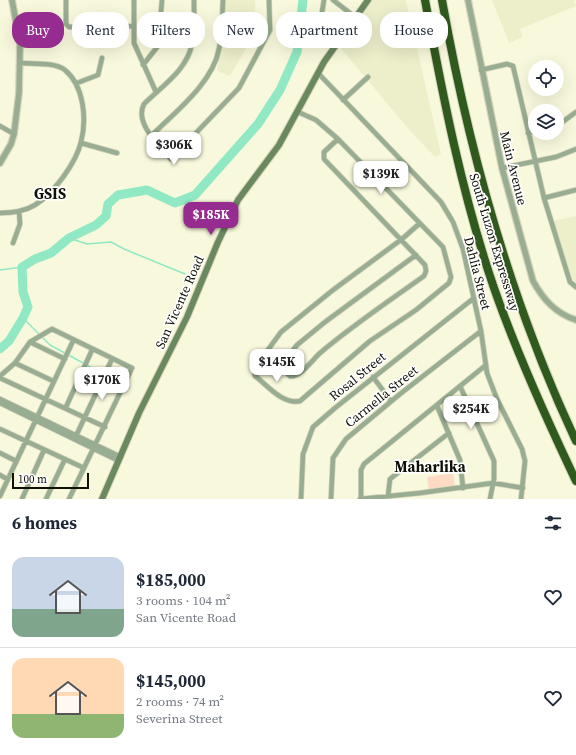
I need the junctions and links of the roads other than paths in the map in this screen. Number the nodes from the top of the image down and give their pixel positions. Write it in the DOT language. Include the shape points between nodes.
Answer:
graph roads {
  1 [pos="12,0"];
  2 [pos="66,0"];
  3 [pos="134,0"];
  4 [pos="162,0"];
  5 [pos="194,0"];
  6 [pos="224,0"];
  7 [pos="269,0"];
  8 [pos="324,0"];
  9 [pos="333,0"];
  10 [pos="425,0"];
  11 [pos="442,0"];
  12 [pos="468,0"];
  13 [pos="365,1"];
  14 [pos="15,12"];
  15 [pos="322,12"];
  16 [pos="349,12"];
  17 [pos="358,12"];
  18 [pos="134,26"];
  19 [pos="20,48"];
  20 [pos="333,48"];
  21 [pos="102,58"];
  22 [pos="21,63"];
  23 [pos="143,65"];
  24 [pos="482,70"];
  25 [pos="318,73"];
  26 [pos="368,77"];
  27 [pos="77,83"];
  28 [pos="156,92"];
  29 [pos="343,100"];
  30 [pos="298,112"];
  31 [pos="576,112"];
  32 [pos="564,121"];
  33 [pos="0,126"];
  34 [pos="528,133"];
  35 [pos="14,134"];
  36 [pos="151,136"];
  37 [pos="338,139"];
  38 [pos="529,140"];
  39 [pos="81,143"];
  40 [pos="576,148"];
  41 [pos="117,153"];
  42 [pos="534,162"];
  43 [pos="0,163"];
  44 [pos="502,168"];
  45 [pos="576,190"];
  46 [pos="544,198"];
  47 [pos="19,211"];
  48 [pos="0,212"];
  49 [pos="419,224"];
  50 [pos="402,239"];
  51 [pos="13,243"];
  52 [pos="416,255"];
  53 [pos="576,287"];
  54 [pos="474,298"];
  55 [pos="576,320"];
  56 [pos="481,331"];
  57 [pos="73,341"];
  58 [pos="30,342"];
  59 [pos="92,350"];
  60 [pos="264,354"];
  61 [pos="65,359"];
  62 [pos="112,359"];
  63 [pos="15,362"];
  64 [pos="486,365"];
  65 [pos="280,367"];
  66 [pos="0,377"];
  67 [pos="373,377"];
  68 [pos="53,380"];
  69 [pos="460,386"];
  70 [pos="45,398"];
  71 [pos="0,399"];
  72 [pos="391,401"];
  73 [pos="0,403"];
  74 [pos="437,406"];
  75 [pos="66,407"];
  76 [pos="85,416"];
  77 [pos="35,419"];
  78 [pos="104,427"];
  79 [pos="0,429"];
  80 [pos="448,433"];
  81 [pos="76,436"];
  82 [pos="25,441"];
  83 [pos="576,441"];
  84 [pos="95,447"];
  85 [pos="44,450"];
  86 [pos="0,453"];
  87 [pos="65,459"];
  88 [pos="120,459"];
  89 [pos="16,461"];
  90 [pos="84,468"];
  91 [pos="0,475"];
  92 [pos="7,479"];
  93 [pos="576,481"];
  94 [pos="493,483"];
  95 [pos="463,488"];
  96 [pos="523,488"];
  97 [pos="420,493"];
  98 [pos="0,496"];
  99 [pos="388,496"];
  100 [pos="5,499"];
  101 [pos="22,499"];
  102 [pos="46,499"];
  103 [pos="69,499"];
  104 [pos="102,499"];
  105 [pos="302,499"];
  106 [pos="332,499"];
  107 [pos="360,499"];
  108 [pos="420,499"];
  109 [pos="490,499"];
  110 [pos="521,499"];
  1 -- 14 [label="street"];
  2 -- 18 [label="street" via="66,24 69,27"];
  3 -- 18 [label="street"];
  4 -- 23 [label="street" via="158,46"];
  5 -- 28 [label="street" via="192,44 186,60"];
  6 -- 36 [label="street" via="219,50 215,64 198,89"];
  7 -- 36 [label="street" via="270,30 239,88 171,159"];
  8 -- 15 [label="street"];
  9 -- 16 [label="street"];
  10 -- 93 [label="highway, South Luzon Expressway" via="436,63 479,242 512,337"];
  11 -- 83 [label="highway, South Luzon Expressway" via="474,155 496,232 529,331"];
  12 -- 24 [label="street, Main Avenue"];
  13 -- 17 [label="main road, San Vicente Road"];
  18 -- 23 [label="street" via="134,43"];
  19 -- 22 [label="street"];
  20 -- 25 [label="main road, San Vicente Road"];
  21 -- 27 [label="street" via="98,75"];
  22 -- 27 [label="street" via="50,65 64,69"];
  22 -- 35 [label="street"];
  23 -- 28 [label="street"];
  24 -- 34 [label="street" via="506,64 513,66"];
  24 -- 44 [label="street, Main Avenue"];
  25 -- 29 [label="street, Dahlia Street"];
  25 -- 30 [label="main road, San Vicente Road"];
  26 -- 29 [label="street"];
  27 -- 39 [label="street" via="83,111"];
  28 -- 36 [label="street" via="141,110 141,117"];
  29 -- 54 [label="street, Dahlia Street" via="441,202 453,222 463,249"];
  30 -- 37 [label="street" via="316,120"];
  30 -- 88 [label="main road, San Vicente Road" via="279,145 238,200 187,318 144,402"];
  31 -- 32 [label="street"];
  33 -- 35 [label="street"];
  35 -- 43 [label="street"];
  37 -- 49 [label="street"];
  37 -- 50 [label="street" via="324,152 324,159"];
  38 -- 42 [label="street"];
  39 -- 41 [label="street"];
  39 -- 47 [label="street" via="71,165 46,197 34,206"];
  40 -- 42 [label="street" via="556,157"];
  42 -- 44 [label="street"];
  42 -- 46 [label="street"];
  44 -- 55 [label="street, Main Avenue" via="533,281 541,296 554,310"];
  45 -- 46 [label="street"];
  46 -- 53 [label="street" via="570,282"];
  47 -- 48 [label="street"];
  47 -- 51 [label="street" via="20,224"];
  49 -- 50 [label="street"];
  49 -- 60 [label="street" via="443,247 450,283 370,341 300,401 293,403 285,400 255,376 254,369"];
  50 -- 52 [label="street"];
  50 -- 60 [label="street" via="281,332"];
  52 -- 65 [label="street" via="320,326 297,345"];
  52 -- 65 [label="street" via="425,264 424,276 365,318 297,375 290,376"];
  54 -- 56 [label="street, Dahlia Street"];
  54 -- 67 [label="street, Rosal Street"];
  56 -- 64 [label="street, Dahlia Street"];
  56 -- 72 [label="street, Carmella Street"];
  57 -- 58 [label="street" via="52,329"];
  57 -- 59 [label="street"];
  57 -- 61 [label="street"];
  58 -- 61 [label="street"];
  58 -- 63 [label="street"];
  59 -- 62 [label="street"];
  59 -- 75 [label="street"];
  60 -- 65 [label="street"];
  61 -- 68 [label="street"];
  62 -- 76 [label="street"];
  62 -- 78 [label="street" via="132,368"];
  63 -- 66 [label="street"];
  63 -- 68 [label="street"];
  64 -- 69 [label="street"];
  64 -- 96 [label="street, Dahlia Street" via="497,399 522,449 525,461"];
  66 -- 70 [label="street"];
  67 -- 72 [label="street"];
  67 -- 105 [label="street, Rosal Street" via="313,427 304,454"];
  68 -- 70 [label="street"];
  69 -- 74 [label="street"];
  69 -- 94 [label="street" via="494,461"];
  70 -- 75 [label="street"];
  70 -- 77 [label="street"];
  71 -- 77 [label="street"];
  72 -- 106 [label="street, Carmella Street" via="346,439 333,458"];
  73 -- 77 [label="street"];
  74 -- 80 [label="street"];
  74 -- 107 [label="street" via="364,464 361,470"];
  75 -- 76 [label="street"];
  76 -- 78 [label="street"];
  76 -- 81 [label="street"];
  77 -- 81 [label="street"];
  77 -- 82 [label="street"];
  77 -- 84 [label="street"];
  78 -- 84 [label="street"];
  79 -- 82 [label="street"];
  80 -- 95 [label="street" via="460,460"];
  80 -- 99 [label="street" via="390,479"];
  81 -- 84 [label="street"];
  82 -- 85 [label="street"];
  82 -- 89 [label="street"];
  84 -- 88 [label="street"];
  84 -- 90 [label="street"];
  85 -- 87 [label="street"];
  85 -- 101 [label="street"];
  86 -- 89 [label="street"];
  87 -- 90 [label="street"];
  87 -- 102 [label="street"];
  88 -- 104 [label="main road, San Vicente Road"];
  89 -- 92 [label="street"];
  90 -- 103 [label="street"];
  91 -- 92 [label="street"];
  92 -- 98 [label="street"];
  94 -- 95 [label="street"];
  94 -- 96 [label="street"];
  94 -- 109 [label="street"];
  95 -- 97 [label="street"];
  96 -- 110 [label="street, Dahlia Street"];
  97 -- 99 [label="street"];
  97 -- 108 [label="street"];
  98 -- 100 [label="street"];
  99 -- 107 [label="street"];
}
